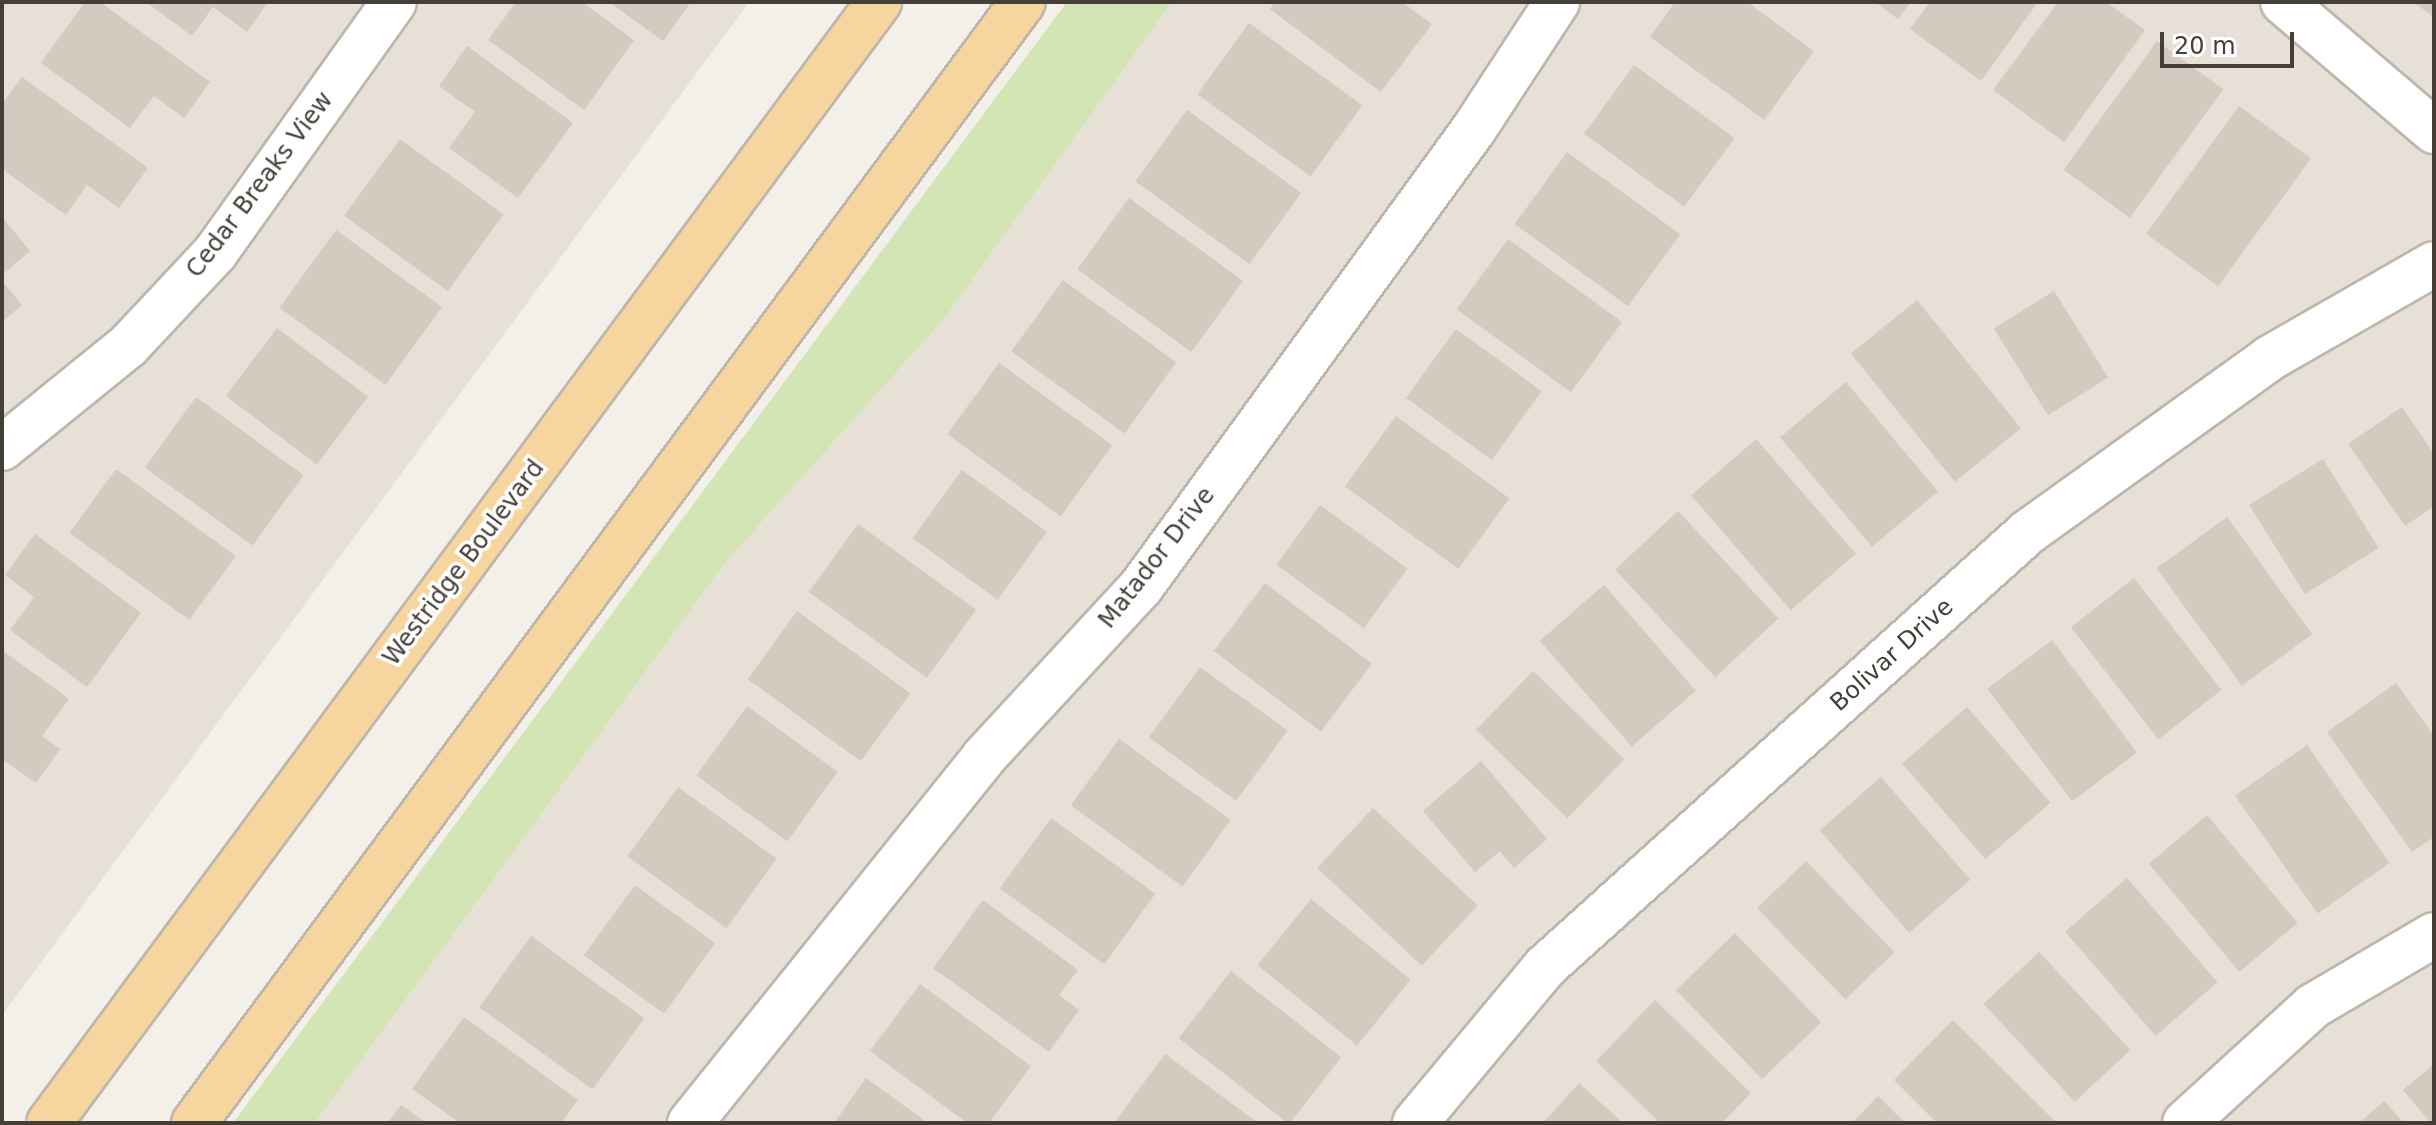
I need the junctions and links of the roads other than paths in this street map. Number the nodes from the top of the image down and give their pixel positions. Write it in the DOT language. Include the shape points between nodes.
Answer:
graph roads {
  1 [pos="394,2"];
  2 [pos="879,2"];
  3 [pos="1023,2"];
  4 [pos="1557,2"];
  5 [pos="2283,2"];
  6 [pos="2434,131"];
  7 [pos="2434,264"];
  8 [pos="2,448"];
  9 [pos="2434,935"];
  10 [pos="49,1123"];
  11 [pos="194,1123"];
  12 [pos="690,1123"];
  13 [pos="1415,1123"];
  14 [pos="2185,1123"];
  1 -- 8 [label="street, Cedar Breaks View" via="215,253 128,346"];
  2 -- 10 [label="main road, Westridge Boulevard"];
  3 -- 11 [label="main road"];
  4 -- 12 [label="street, Matador Drive" via="1474,129 1141,587 984,757"];
  5 -- 6 [label="street"];
  7 -- 13 [label="street, Bolivar Drive" via="2270,358 2028,532 1546,966"];
  9 -- 14 [label="street" via="2313,1006"];
}
